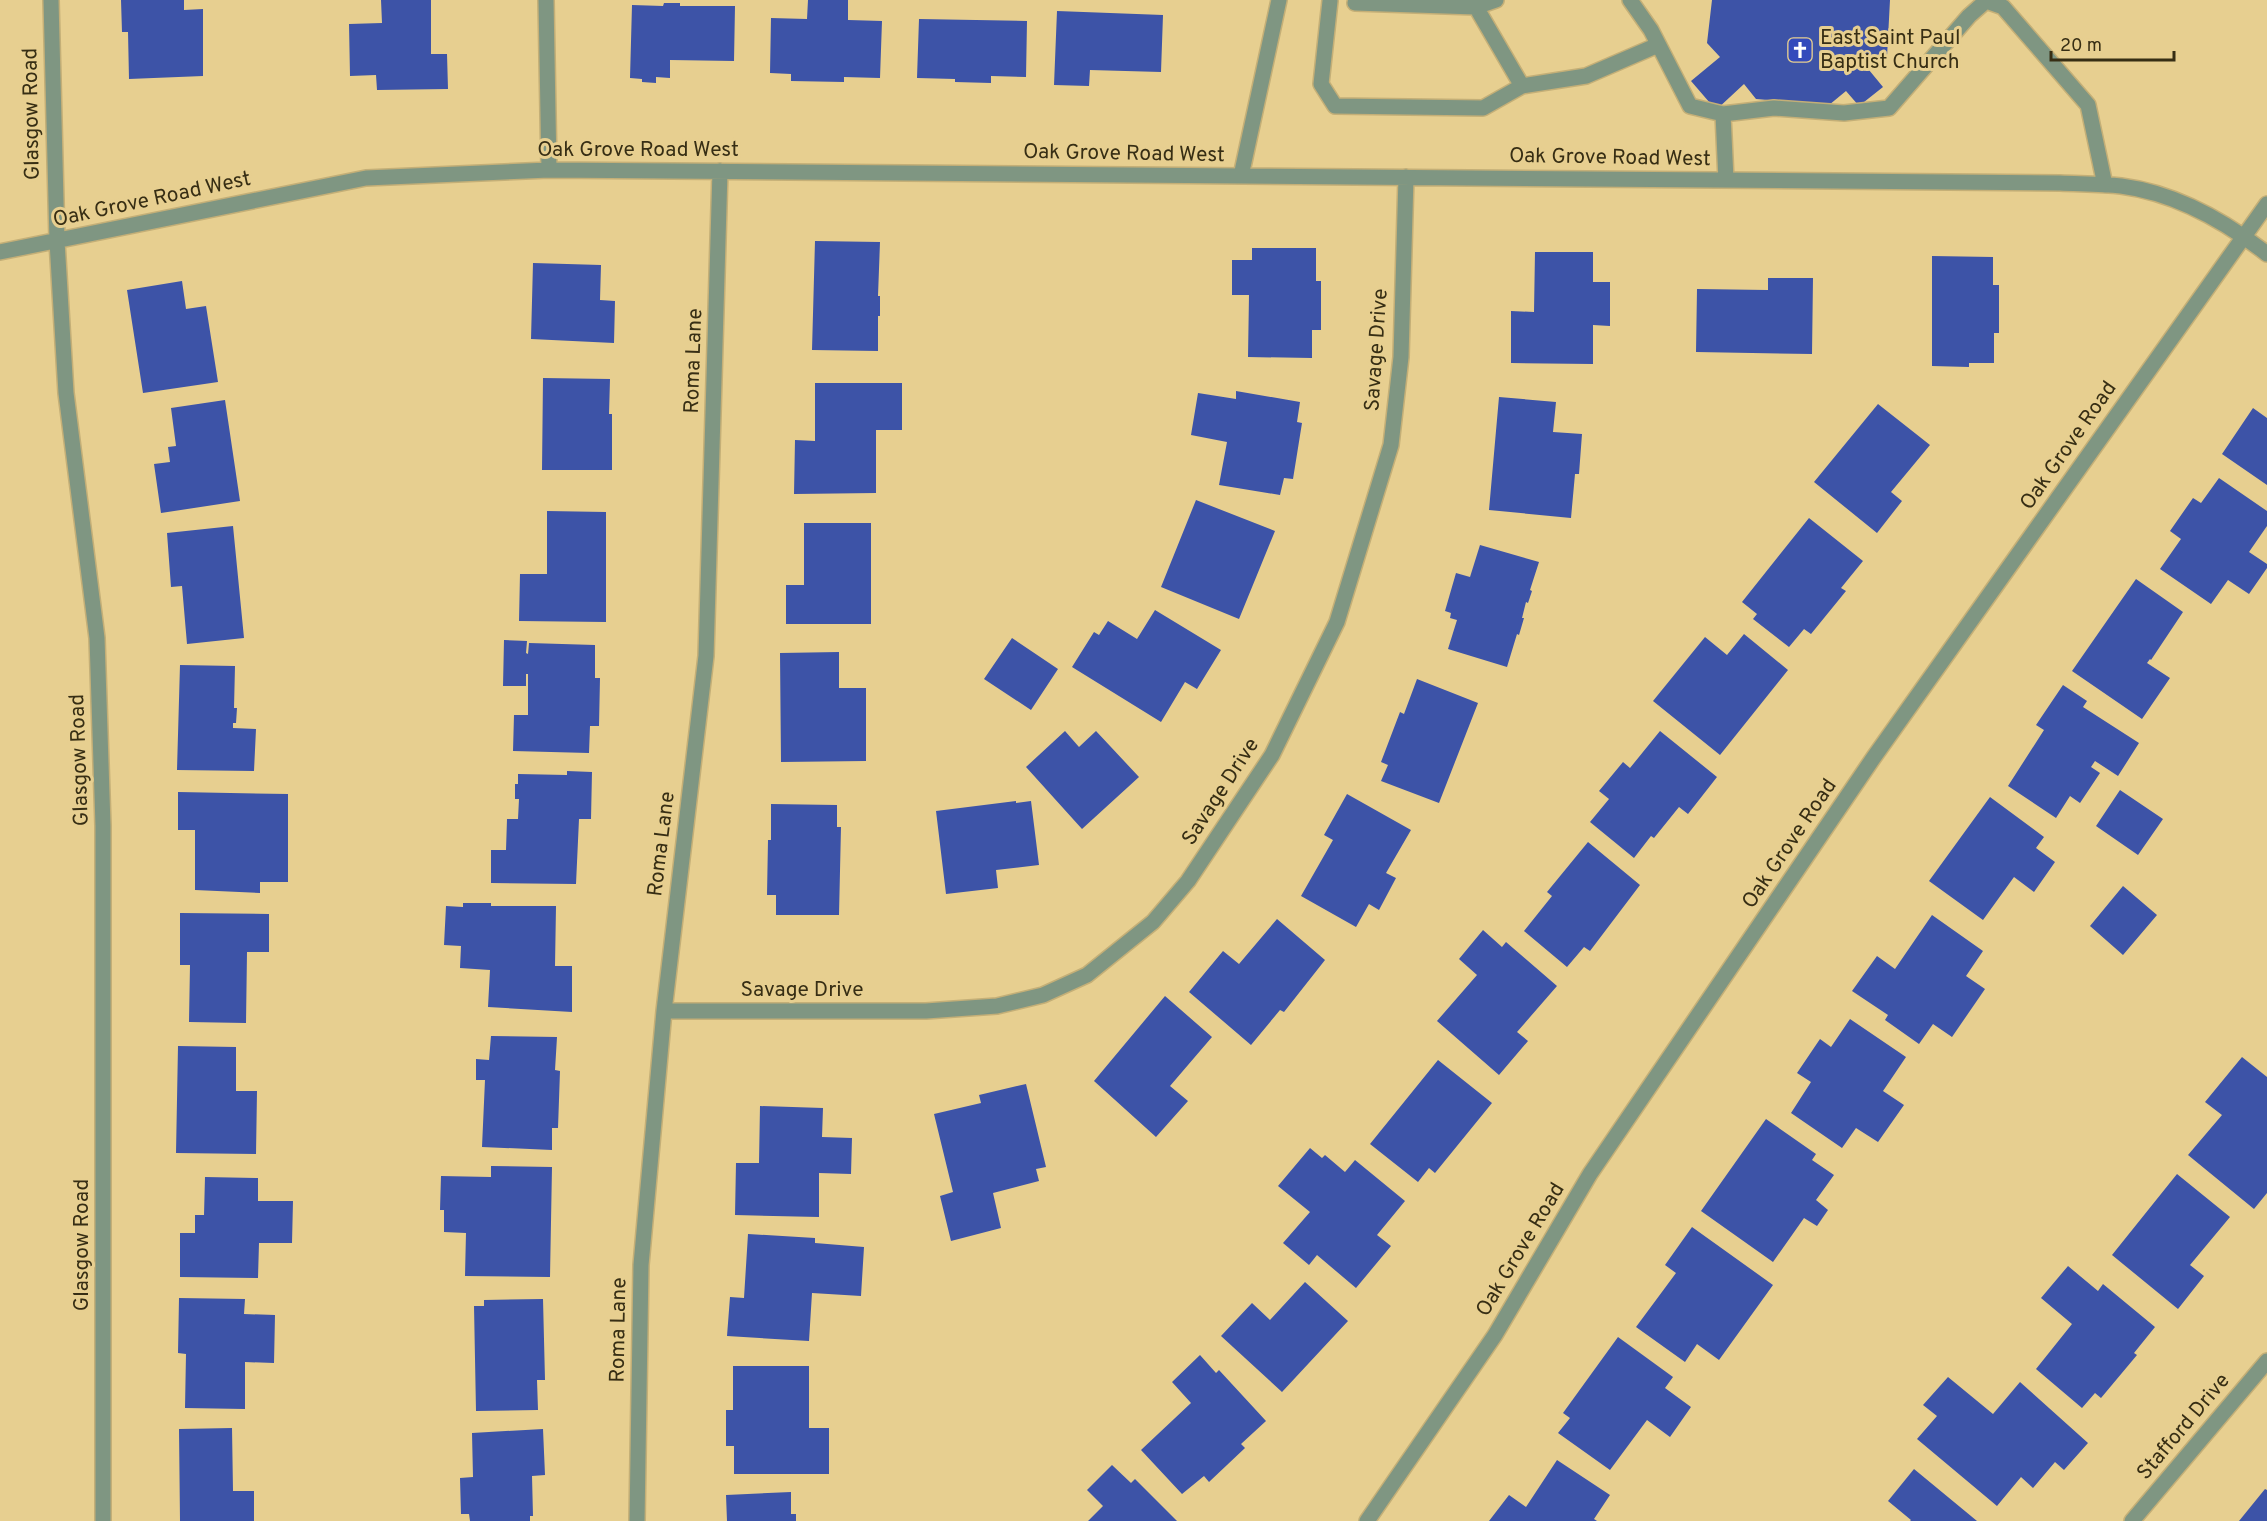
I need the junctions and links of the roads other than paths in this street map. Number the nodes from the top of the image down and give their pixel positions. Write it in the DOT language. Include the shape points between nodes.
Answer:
graph roads {
  1 [pos="51,0"];
  2 [pos="546,0"];
  3 [pos="1279,0"];
  4 [pos="1496,0"];
  5 [pos="1630,0"];
  6 [pos="1327,1"];
  7 [pos="1356,1"];
  8 [pos="1476,3"];
  9 [pos="1658,45"];
  10 [pos="1522,86"];
  11 [pos="1723,114"];
  12 [pos="549,170"];
  13 [pos="720,171"];
  14 [pos="1241,176"];
  15 [pos="1406,177"];
  16 [pos="1726,180"];
  17 [pos="2105,185"];
  18 [pos="2267,204"];
  19 [pos="2244,236"];
  20 [pos="57,241"];
  21 [pos="0,252"];
  22 [pos="2267,254"];
  23 [pos="664,1011"];
  24 [pos="2267,1361"];
  25 [pos="103,1521"];
  26 [pos="637,1521"];
  27 [pos="1367,1521"];
  28 [pos="2132,1521"];
  1 -- 20 [label="street, Glasgow Road"];
  2 -- 12 [label="street"];
  3 -- 14 [label="street"];
  4 -- 8 [label="street"];
  5 -- 9 [label="street"];
  6 -- 7 [label="street"];
  6 -- 10 [label="street" via="1321,84 1335,106 1483,108"];
  7 -- 8 [label="street"];
  8 -- 10 [label="street"];
  9 -- 10 [label="street" via="1586,76"];
  9 -- 11 [label="street" via="1690,106"];
  11 -- 16 [label="street"];
  11 -- 17 [label="street" via="1774,108 1844,113 1889,108 1986,1 2003,7 2088,105"];
  12 -- 13 [label="street, Oak Grove Road West"];
  12 -- 20 [label="street, Oak Grove Road West" via="366,178"];
  13 -- 14 [label="street, Oak Grove Road West"];
  13 -- 23 [label="street, Roma Lane" via="706,656"];
  14 -- 15 [label="street, Oak Grove Road West"];
  15 -- 16 [label="street, Oak Grove Road West"];
  15 -- 23 [label="street, Savage Drive" via="1401,357 1391,445 1337,622 1272,755 1188,881 1153,922 1087,975 1043,994 997,1006 926,1011"];
  16 -- 17 [label="street, Oak Grove Road West"];
  17 -- 19 [label="street, Oak Grove Road West" via="2166,197 2215,218"];
  18 -- 19 [label="street, Oak Grove Road"];
  19 -- 22 [label="street, Oak Grove Road West"];
  19 -- 27 [label="street, Oak Grove Road" via="1828,825 1590,1174 1495,1335"];
  20 -- 21 [label="street, Oak Grove Road West"];
  20 -- 25 [label="street, Glasgow Road" via="66,393 97,650 103,826"];
  23 -- 26 [label="street, Roma Lane" via="641,1265"];
  24 -- 28 [label="street, Stafford Drive"];
}
